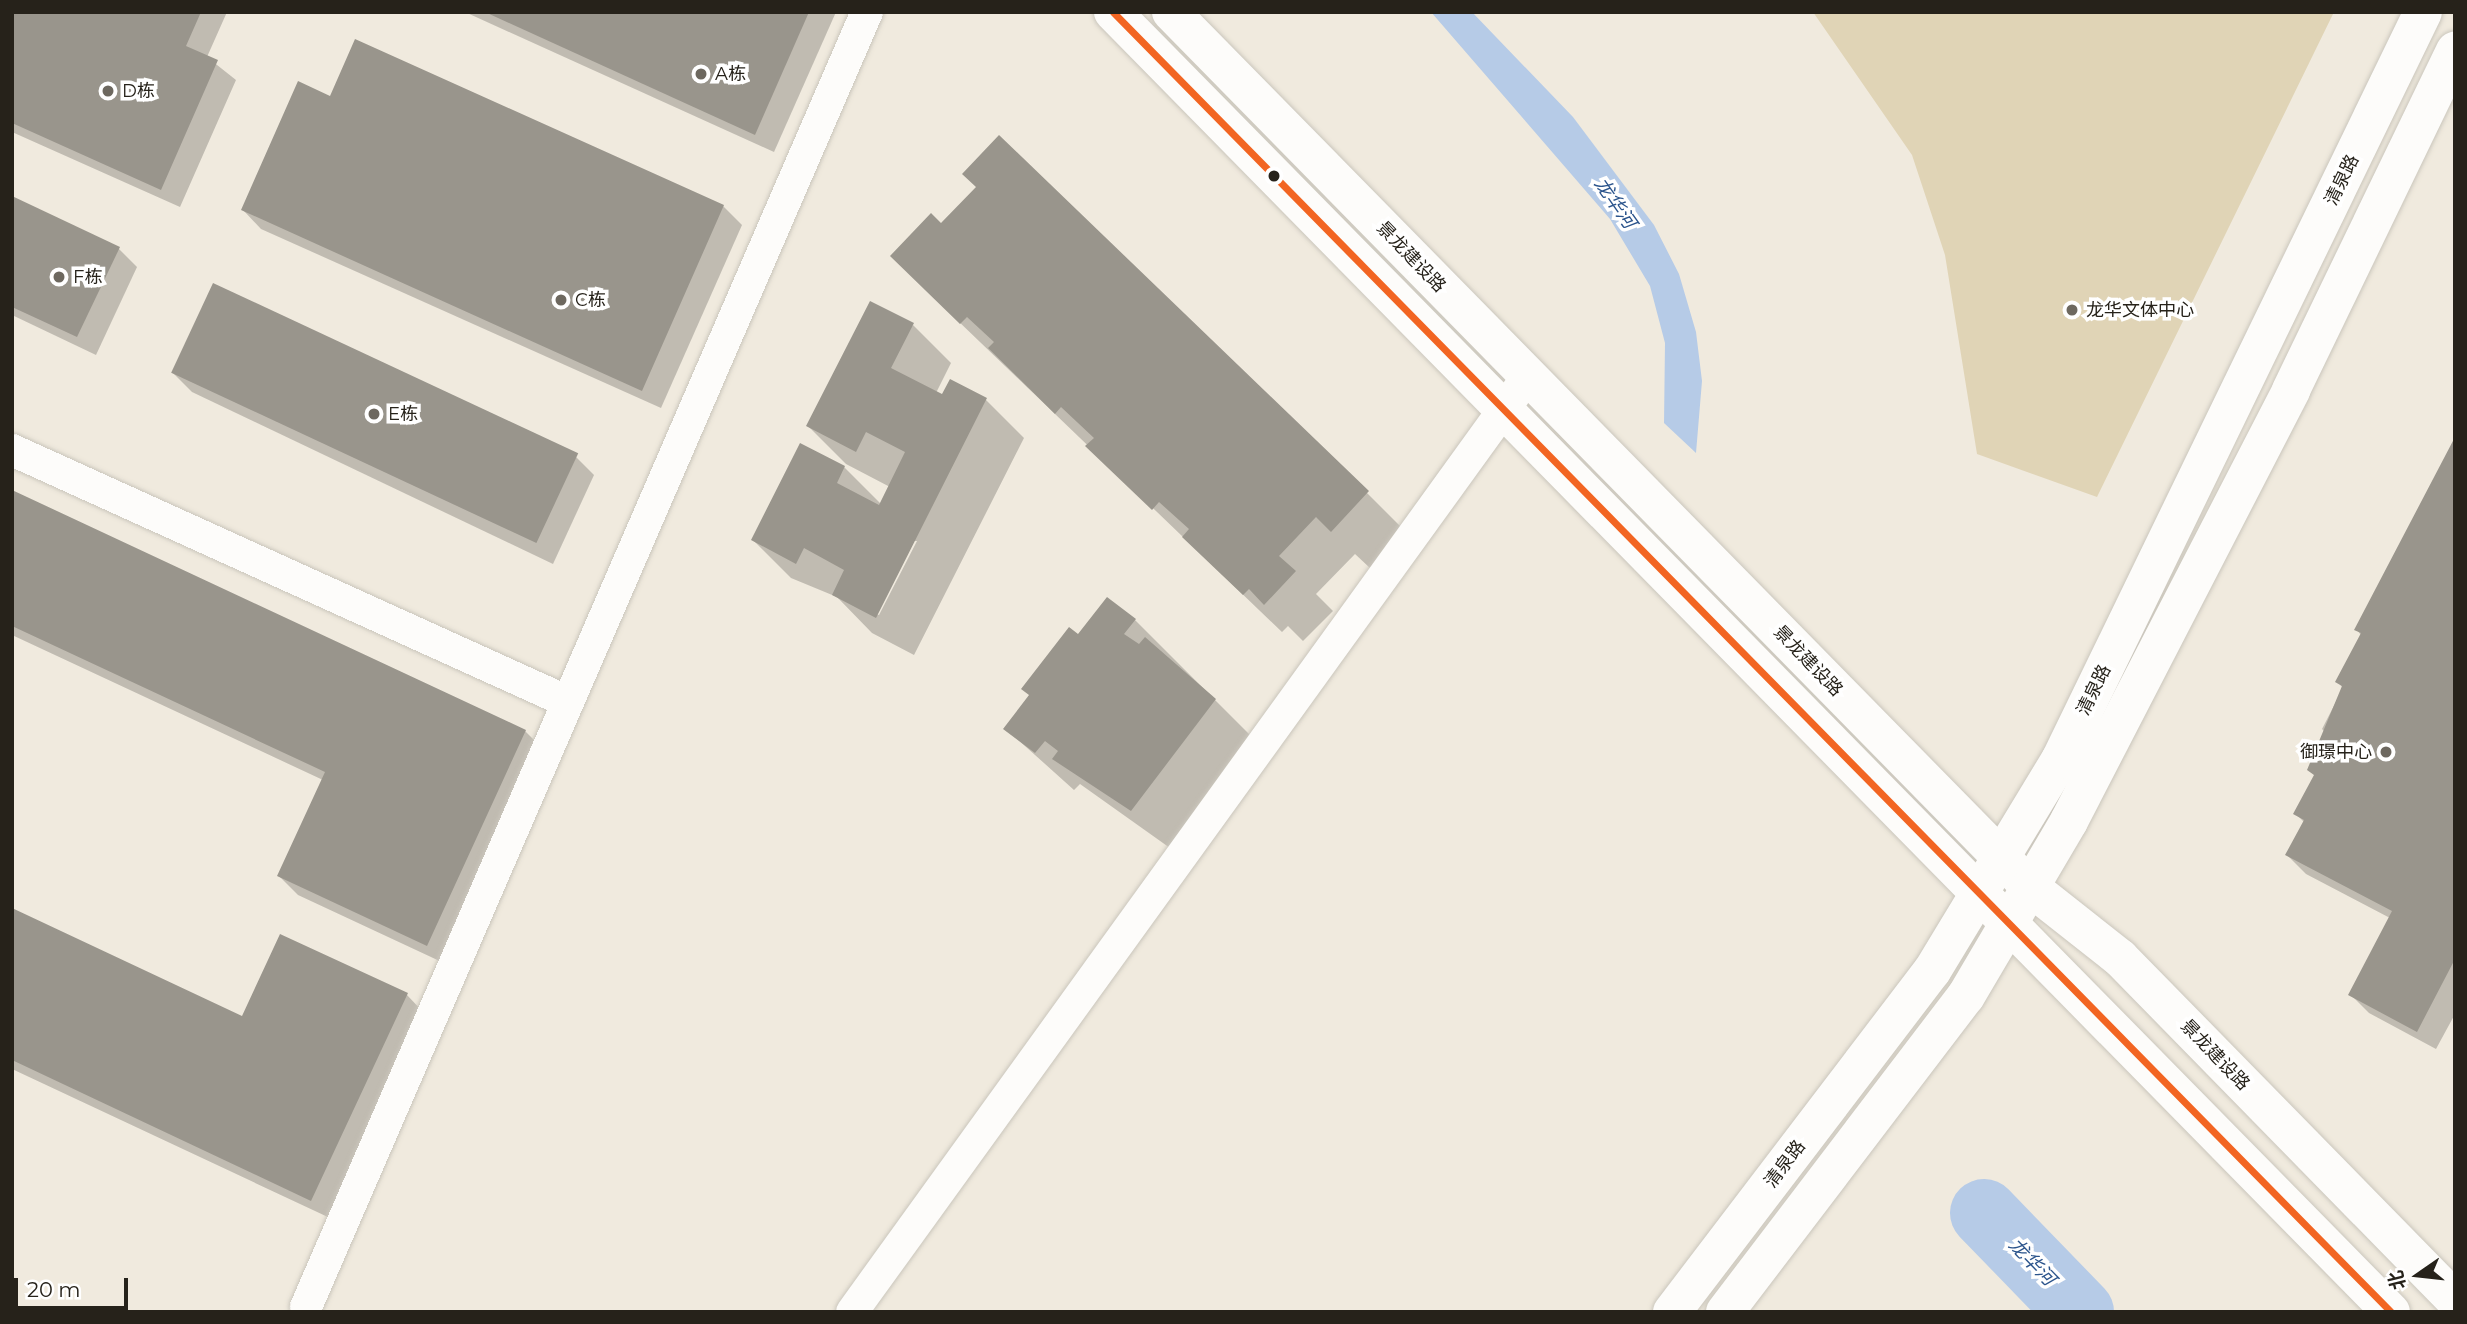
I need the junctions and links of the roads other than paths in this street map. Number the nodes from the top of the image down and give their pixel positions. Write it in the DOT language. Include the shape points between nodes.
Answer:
graph roads {
  1 [pos="867,12"];
  2 [pos="1114,12"];
  3 [pos="1171,12"];
  4 [pos="2423,12"];
  5 [pos="2455,51"];
  6 [pos="2446,90"];
  7 [pos="1528,376"];
  8 [pos="1504,410"];
  9 [pos="12,450"];
  10 [pos="568,702"];
  11 [pos="2001,858"];
  12 [pos="2030,887"];
  13 [pos="1980,893"];
  14 [pos="2009,923"];
  15 [pos="2455,1300"];
  16 [pos="306,1307"];
  17 [pos="852,1312"];
  18 [pos="1672,1312"];
  19 [pos="1725,1312"];
  20 [pos="2391,1312"];
  1 -- 10 [label="street"];
  2 -- 8 [label="main road"];
  3 -- 7 [label="main road, 景龙建设路"];
  4 -- 11 [label="main road, 清泉路" via="2060,760"];
  5 -- 6 [label="main road"];
  6 -- 12 [label="main road"];
  7 -- 8 [label="street"];
  7 -- 11 [label="main road, 景龙建设路"];
  8 -- 13 [label="main road"];
  8 -- 17 [label="street"];
  9 -- 10 [label="street"];
  10 -- 16 [label="street"];
  11 -- 12 [label="main road, 景龙建设路"];
  11 -- 13 [label="main road, 清泉路"];
  12 -- 14 [label="main road"];
  12 -- 15 [label="main road, 景龙建设路" via="2120,958"];
  13 -- 14 [label="main road"];
  13 -- 18 [label="main road, 清泉路" via="1932,971"];
  14 -- 19 [label="main road" via="1966,996"];
  14 -- 20 [label="main road"];
}
